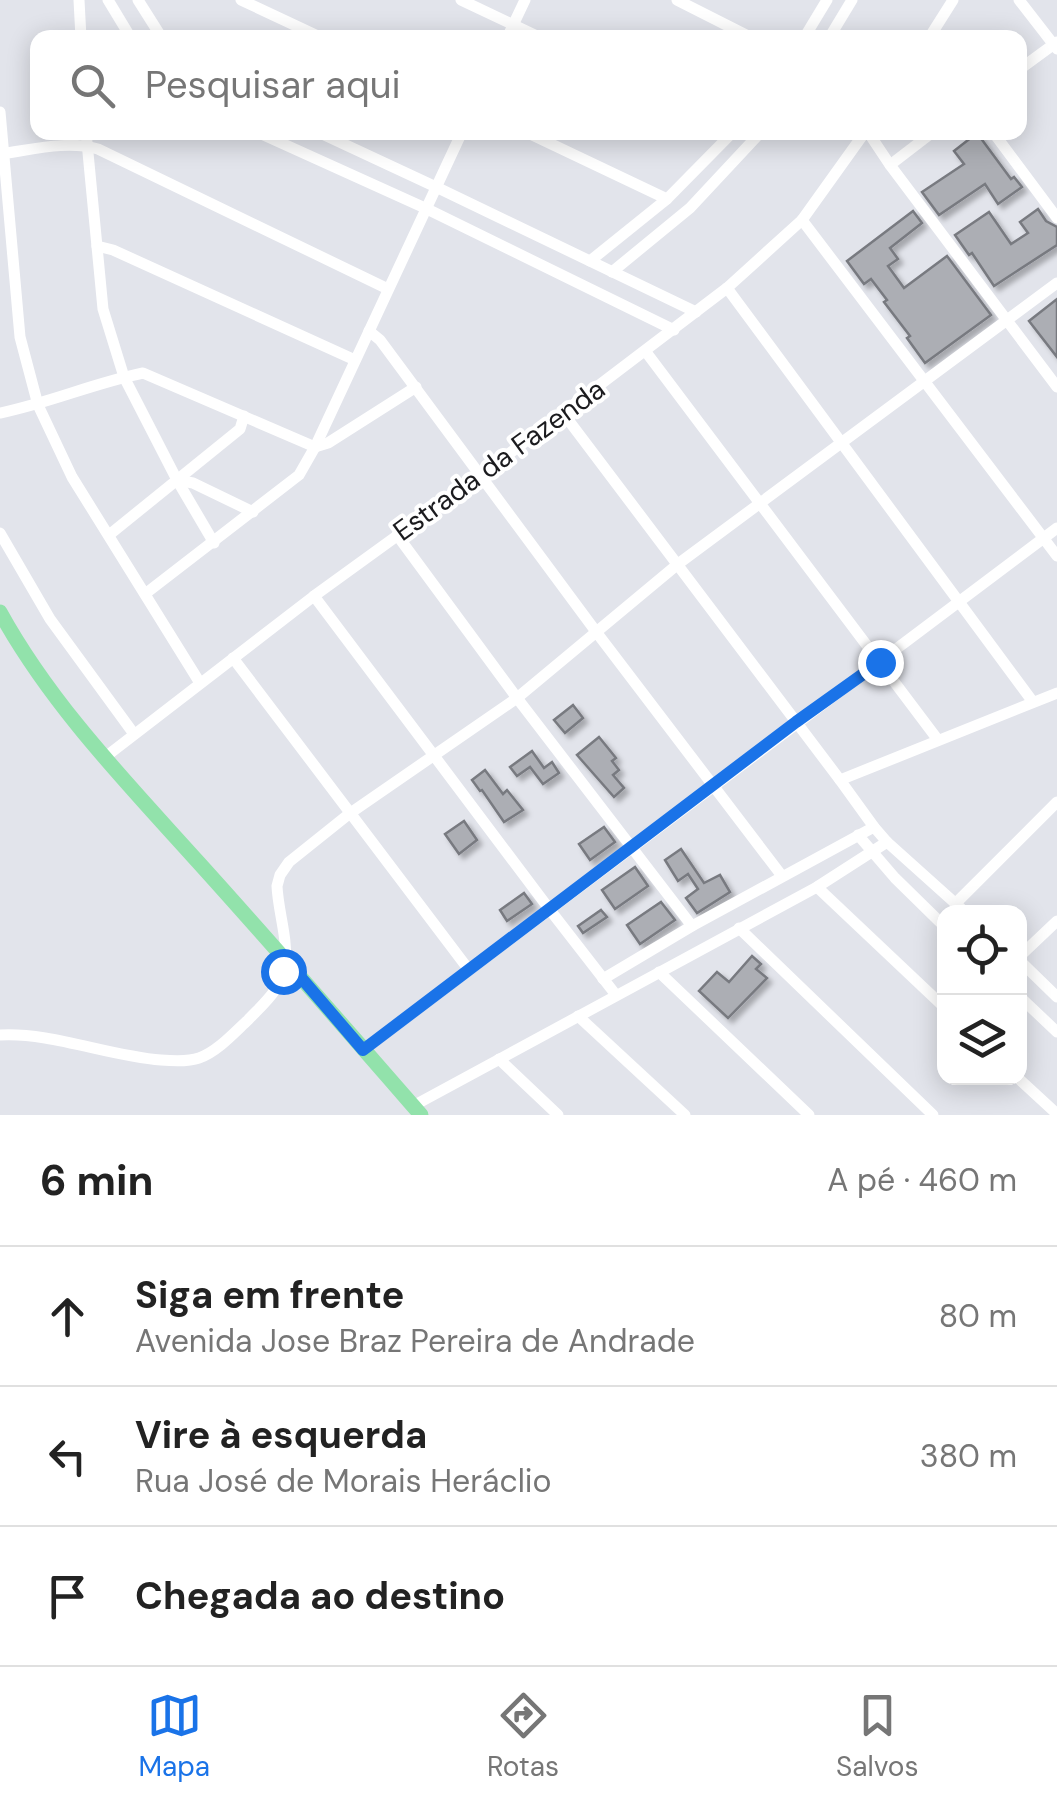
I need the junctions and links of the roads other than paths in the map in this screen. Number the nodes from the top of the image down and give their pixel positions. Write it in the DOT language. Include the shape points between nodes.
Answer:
graph roads {
  1 [pos="78,0"];
  2 [pos="108,0"];
  3 [pos="138,0"];
  4 [pos="241,0"];
  5 [pos="461,0"];
  6 [pos="525,0"];
  7 [pos="677,0"];
  8 [pos="827,0"];
  9 [pos="852,0"];
  10 [pos="953,0"];
  11 [pos="1019,0"];
  12 [pos="80,30"];
  13 [pos="126,30"];
  14 [pos="157,30"];
  15 [pos="305,30"];
  16 [pos="508,30"];
  17 [pos="510,30"];
  18 [pos="736,30"];
  19 [pos="809,30"];
  20 [pos="834,30"];
  21 [pos="934,30"];
  22 [pos="1056,45"];
  23 [pos="1027,64"];
  24 [pos="0,112"];
  25 [pos="82,140"];
  26 [pos="87,140"];
  27 [pos="88,140"];
  28 [pos="275,140"];
  29 [pos="335,140"];
  30 [pos="458,140"];
  31 [pos="543,140"];
  32 [pos="725,140"];
  33 [pos="754,140"];
  34 [pos="860,140"];
  35 [pos="872,140"];
  36 [pos="923,140"];
  37 [pos="999,140"];
  38 [pos="2,154"];
  39 [pos="890,165"];
  40 [pos="436,186"];
  41 [pos="668,199"];
  42 [pos="425,208"];
  43 [pos="1057,218"];
  44 [pos="802,220"];
  45 [pos="97,246"];
  46 [pos="590,261"];
  47 [pos="612,272"];
  48 [pos="1057,283"];
  49 [pos="727,288"];
  50 [pos="388,289"];
  51 [pos="696,312"];
  52 [pos="1006,319"];
  53 [pos="369,330"];
  54 [pos="674,330"];
  55 [pos="646,352"];
  56 [pos="355,360"];
  57 [pos="124,377"];
  58 [pos="925,380"];
  59 [pos="416,387"];
  60 [pos="1057,387"];
  61 [pos="38,406"];
  62 [pos="563,413"];
  63 [pos="0,414"];
  64 [pos="244,416"];
  65 [pos="842,442"];
  66 [pos="315,447"];
  67 [pos="481,474"];
  68 [pos="177,480"];
  69 [pos="760,504"];
  70 [pos="252,512"];
  71 [pos="1057,528"];
  72 [pos="0,533"];
  73 [pos="397,535"];
  74 [pos="108,536"];
  75 [pos="1044,538"];
  76 [pos="214,543"];
  77 [pos="1057,556"];
  78 [pos="678,564"];
  79 [pos="145,594"];
  80 [pos="314,596"];
  81 [pos="960,602"];
  82 [pos="0,612"];
  83 [pos="597,633"];
  84 [pos="233,658"];
  85 [pos="880,662"];
  86 [pos="200,683"];
  87 [pos="1057,693"];
  88 [pos="517,698"];
  89 [pos="1033,702"];
  90 [pos="796,722"];
  91 [pos="134,734"];
  92 [pos="938,740"];
  93 [pos="433,754"];
  94 [pos="104,758"];
  95 [pos="840,780"];
  96 [pos="712,786"];
  97 [pos="1057,802"];
  98 [pos="348,814"];
  99 [pos="874,827"];
  100 [pos="858,836"];
  101 [pos="887,842"];
  102 [pos="632,846"];
  103 [pos="872,852"];
  104 [pos="782,876"];
  105 [pos="817,887"];
  106 [pos="957,905"];
  107 [pos="963,905"];
  108 [pos="550,910"];
  109 [pos="937,919"];
  110 [pos="1057,921"];
  111 [pos="692,926"];
  112 [pos="739,928"];
  113 [pos="1027,951"];
  114 [pos="286,960"];
  115 [pos="1027,965"];
  116 [pos="468,970"];
  117 [pos="660,972"];
  118 [pos="603,979"];
  119 [pos="616,995"];
  120 [pos="1057,997"];
  121 [pos="937,1001"];
  122 [pos="1027,1003"];
  123 [pos="578,1016"];
  124 [pos="1057,1032"];
  125 [pos="0,1035"];
  126 [pos="363,1050"];
  127 [pos="499,1059"];
  128 [pos="1026,1085"];
  129 [pos="417,1110"];
  130 [pos="1057,1114"];
  131 [pos="558,1115"];
  132 [pos="685,1115"];
  133 [pos="809,1115"];
  134 [pos="932,1115"];
  1 -- 12 [label="street"];
  2 -- 13 [label="street"];
  3 -- 14 [label="street"];
  4 -- 15 [label="street"];
  5 -- 16 [label="street"];
  6 -- 17 [label="street"];
  7 -- 18 [label="street"];
  8 -- 19 [label="street"];
  9 -- 20 [label="street"];
  10 -- 21 [label="street"];
  11 -- 22 [label="street"];
  22 -- 23 [label="street"];
  24 -- 38 [label="street"];
  25 -- 38 [label="street"];
  26 -- 45 [label="street"];
  27 -- 50 [label="street"];
  28 -- 42 [label="street"];
  29 -- 40 [label="street"];
  30 -- 40 [label="street"];
  31 -- 41 [label="street"];
  32 -- 41 [label="street"];
  33 -- 47 [label="street" via="690,208"];
  34 -- 44 [label="street, Estrada da Fazenda"];
  35 -- 39 [label="street"];
  36 -- 39 [label="street"];
  37 -- 43 [label="street"];
  38 -- 61 [label="street" via="20,337"];
  39 -- 52 [label="street"];
  40 -- 42 [label="street"];
  40 -- 46 [label="street"];
  41 -- 46 [label="street"];
  42 -- 50 [label="street"];
  42 -- 54 [label="street"];
  44 -- 49 [label="street, Estrada da Fazenda"];
  44 -- 58 [label="street"];
  45 -- 56 [label="street"];
  45 -- 57 [label="street" via="103,310"];
  46 -- 47 [label="street"];
  47 -- 51 [label="street"];
  48 -- 52 [label="street"];
  49 -- 51 [label="street, Estrada da Fazenda"];
  49 -- 65 [label="street"];
  50 -- 53 [label="street"];
  51 -- 54 [label="street, Estrada da Fazenda"];
  52 -- 58 [label="street"];
  52 -- 60 [label="street"];
  53 -- 56 [label="street"];
  53 -- 59 [label="street"];
  54 -- 55 [label="street, Estrada da Fazenda"];
  55 -- 62 [label="street, Estrada da Fazenda"];
  55 -- 69 [label="street"];
  56 -- 66 [label="street"];
  57 -- 61 [label="street"];
  57 -- 64 [label="street" via="143,373"];
  57 -- 68 [label="street"];
  58 -- 65 [label="street"];
  58 -- 75 [label="street"];
  59 -- 66 [label="street"];
  59 -- 67 [label="street"];
  61 -- 63 [label="street"];
  61 -- 74 [label="street"];
  62 -- 67 [label="street, Estrada da Fazenda"];
  62 -- 78 [label="street"];
  64 -- 66 [label="street"];
  64 -- 68 [label="street" via="240,428"];
  65 -- 69 [label="street"];
  65 -- 81 [label="street"];
  66 -- 70 [label="street" via="299,476"];
  67 -- 73 [label="street, Estrada da Fazenda"];
  67 -- 83 [label="street"];
  68 -- 70 [label="street"];
  68 -- 74 [label="street"];
  68 -- 76 [label="street"];
  69 -- 78 [label="street"];
  69 -- 85 [label="street"];
  70 -- 76 [label="street"];
  71 -- 75 [label="street"];
  72 -- 91 [label="street" via="50,618"];
  73 -- 80 [label="street, Estrada da Fazenda"];
  73 -- 88 [label="street"];
  74 -- 79 [label="street"];
  75 -- 77 [label="street"];
  75 -- 81 [label="street"];
  76 -- 79 [label="street"];
  78 -- 83 [label="street"];
  78 -- 90 [label="street"];
  79 -- 86 [label="street"];
  80 -- 84 [label="street, Estrada da Fazenda"];
  80 -- 93 [label="street"];
  81 -- 85 [label="street"];
  81 -- 89 [label="street"];
  82 -- 94 [label="main road"];
  83 -- 88 [label="street"];
  83 -- 96 [label="street"];
  84 -- 86 [label="street, Estrada da Fazenda"];
  84 -- 98 [label="street"];
  85 -- 90 [label="street"];
  85 -- 92 [label="street"];
  86 -- 91 [label="street, Estrada da Fazenda"];
  87 -- 89 [label="street"];
  88 -- 93 [label="street"];
  88 -- 102 [label="street"];
  89 -- 92 [label="street"];
  90 -- 95 [label="street"];
  90 -- 96 [label="street"];
  91 -- 94 [label="street, Estrada da Fazenda"];
  92 -- 95 [label="street"];
  93 -- 98 [label="street"];
  93 -- 108 [label="street"];
  94 -- 114 [label="main road"];
  95 -- 99 [label="street"];
  96 -- 102 [label="street"];
  96 -- 104 [label="street"];
  97 -- 107 [label="street"];
  98 -- 114 [label="street" via="280,875"];
  98 -- 116 [label="street"];
  99 -- 100 [label="street"];
  99 -- 101 [label="street"];
  100 -- 103 [label="street"];
  100 -- 104 [label="street"];
  101 -- 103 [label="street"];
  101 -- 106 [label="street"];
  102 -- 108 [label="street"];
  102 -- 111 [label="street"];
  103 -- 105 [label="street"];
  103 -- 109 [label="street"];
  104 -- 111 [label="street"];
  105 -- 112 [label="street"];
  105 -- 121 [label="street"];
  108 -- 116 [label="street"];
  108 -- 118 [label="street"];
  110 -- 113 [label="street"];
  111 -- 118 [label="street"];
  112 -- 117 [label="street"];
  112 -- 134 [label="street"];
  114 -- 125 [label="street" via="276,992 201,1058 141,1058"];
  114 -- 126 [label="main road"];
  115 -- 120 [label="street"];
  116 -- 126 [label="street"];
  117 -- 119 [label="street"];
  117 -- 133 [label="street"];
  118 -- 119 [label="street"];
  119 -- 123 [label="street"];
  122 -- 124 [label="street"];
  123 -- 127 [label="street"];
  123 -- 132 [label="street"];
  126 -- 129 [label="main road"];
  127 -- 129 [label="street"];
  127 -- 131 [label="street"];
  128 -- 130 [label="street"];
}
